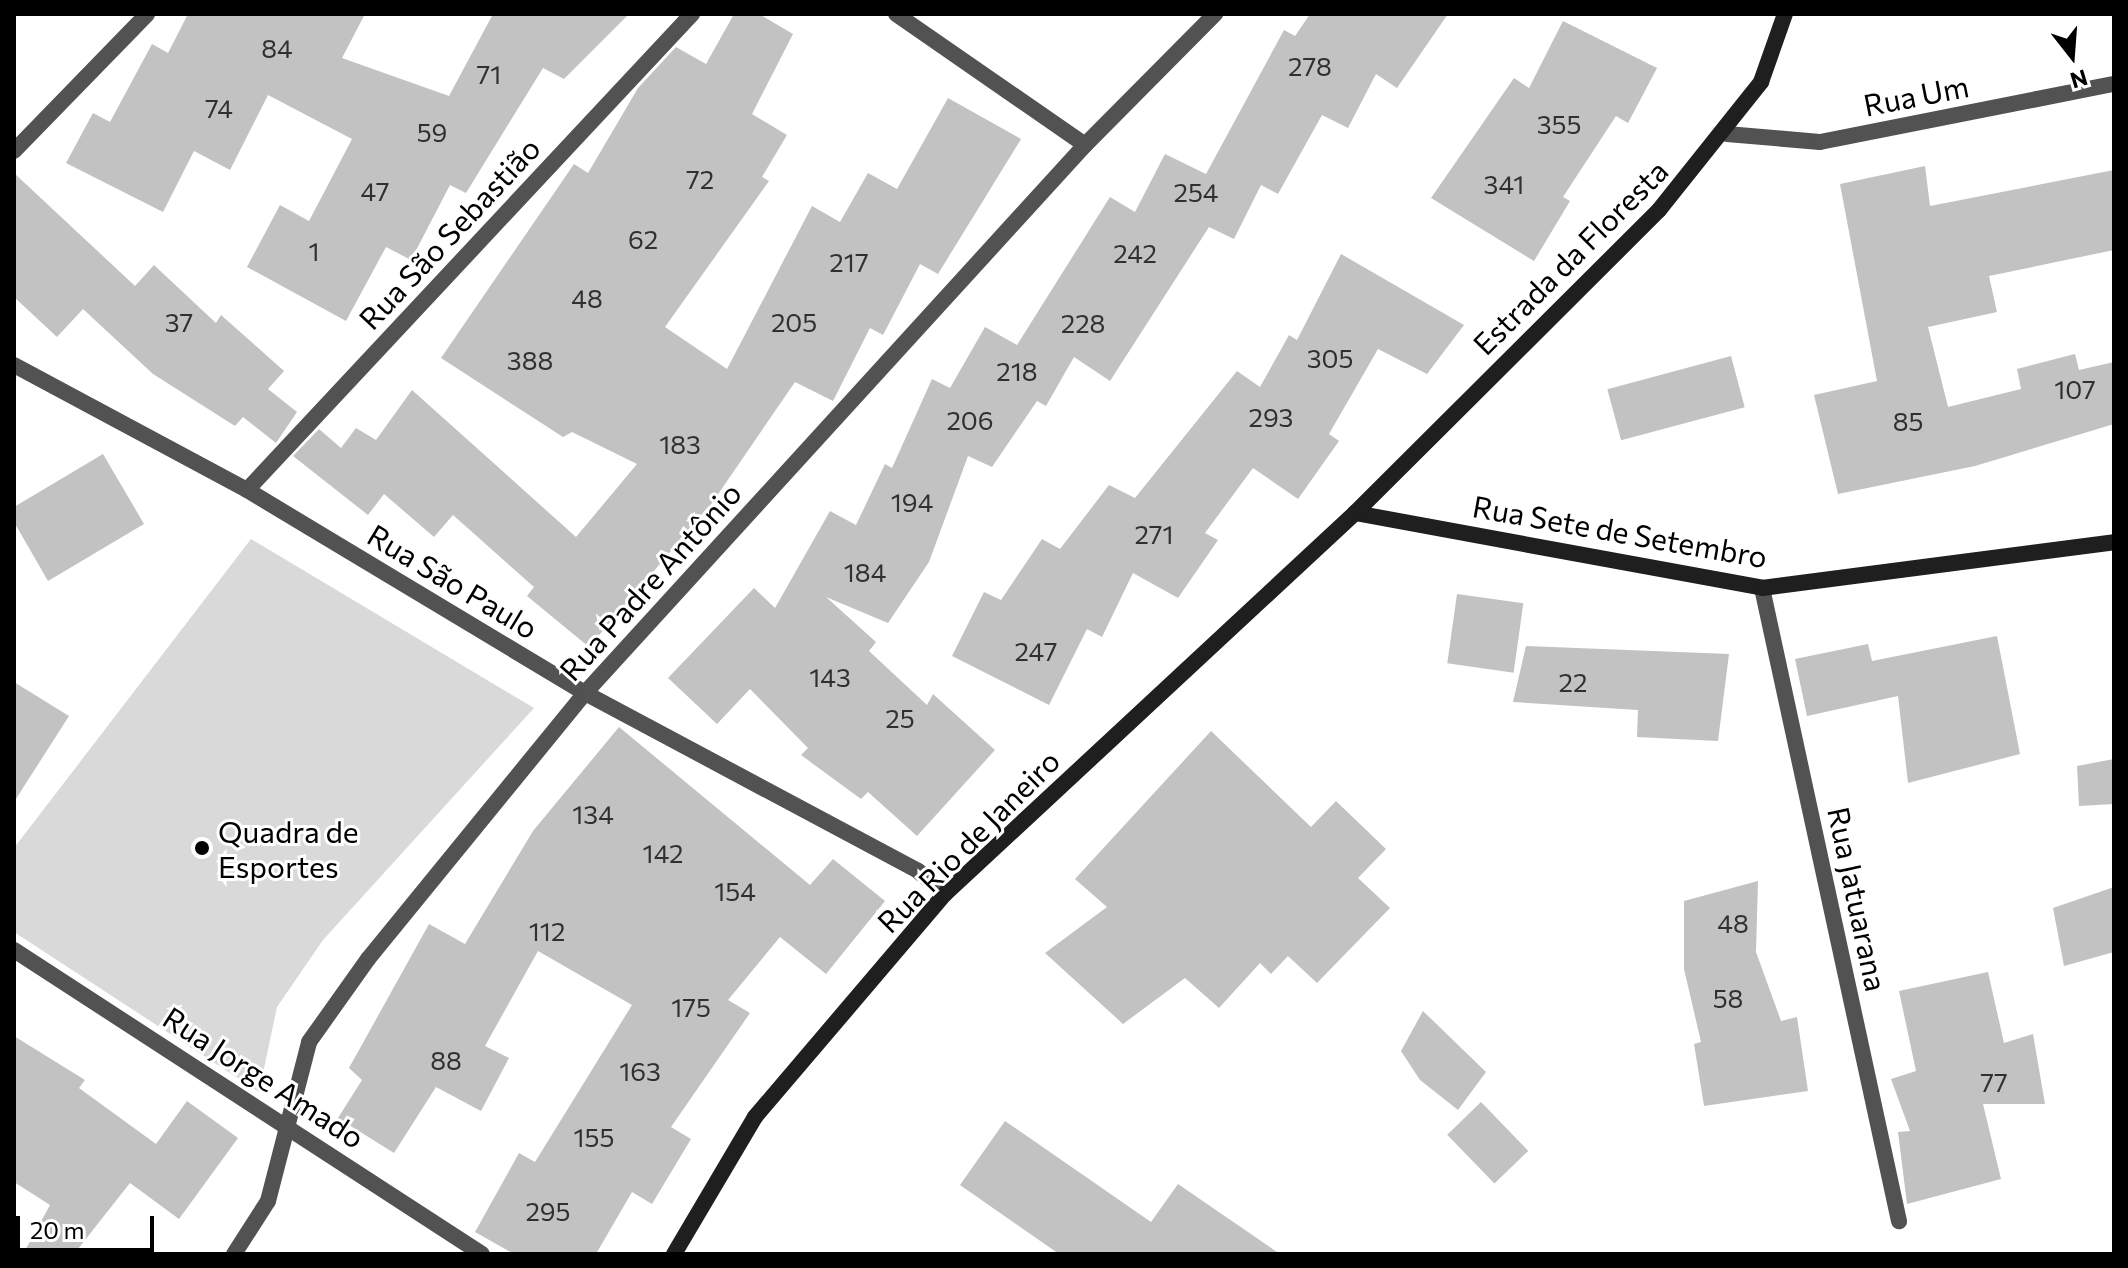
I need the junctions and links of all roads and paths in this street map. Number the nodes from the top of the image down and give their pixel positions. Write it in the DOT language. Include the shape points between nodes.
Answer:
graph roads {
  1 [pos="147,14"];
  2 [pos="692,14"];
  3 [pos="896,14"];
  4 [pos="1215,14"];
  5 [pos="1785,14"];
  6 [pos="2114,84"];
  7 [pos="1727,134"];
  8 [pos="1085,145"];
  9 [pos="14,151"];
  10 [pos="14,365"];
  11 [pos="247,490"];
  12 [pos="1355,513"];
  13 [pos="2114,542"];
  14 [pos="1762,588"];
  15 [pos="585,693"];
  16 [pos="945,894"];
  17 [pos="14,950"];
  18 [pos="283,1121"];
  19 [pos="1899,1221"];
  20 [pos="234,1254"];
  21 [pos="482,1254"];
  22 [pos="674,1254"];
  1 -- 9 [label="street"];
  2 -- 11 [label="street, Rua São Sebastião"];
  3 -- 8 [label="street"];
  4 -- 8 [label="street, Rua Padre Antônio"];
  5 -- 7 [label="main road, Estrada da Floresta" via="1761,82"];
  6 -- 7 [label="street, Rua Um" via="1820,142"];
  7 -- 12 [label="main road, Estrada da Floresta"];
  8 -- 15 [label="street, Rua Padre Antônio"];
  10 -- 11 [label="street, Rua São Paulo"];
  11 -- 15 [label="street, Rua São Paulo"];
  12 -- 14 [label="main road, Rua Sete de Setembro"];
  12 -- 16 [label="main road, Rua Rio de Janeiro"];
  13 -- 14 [label="main road, Rua Sete de Setembro"];
  14 -- 19 [label="street, Rua Jatuarana"];
  15 -- 16 [label="street, Rua São Paulo" via="918,871"];
  15 -- 18 [label="street, Rua Padre Antônio" via="317,1030"];
  16 -- 22 [label="main road, Rua Rio de Janeiro" via="755,1117"];
  17 -- 18 [label="street, Rua Jorge Amado"];
  18 -- 20 [label="street, Rua Padre Antônio" via="268,1201"];
  18 -- 21 [label="street, Rua Jorge Amado"];
}
